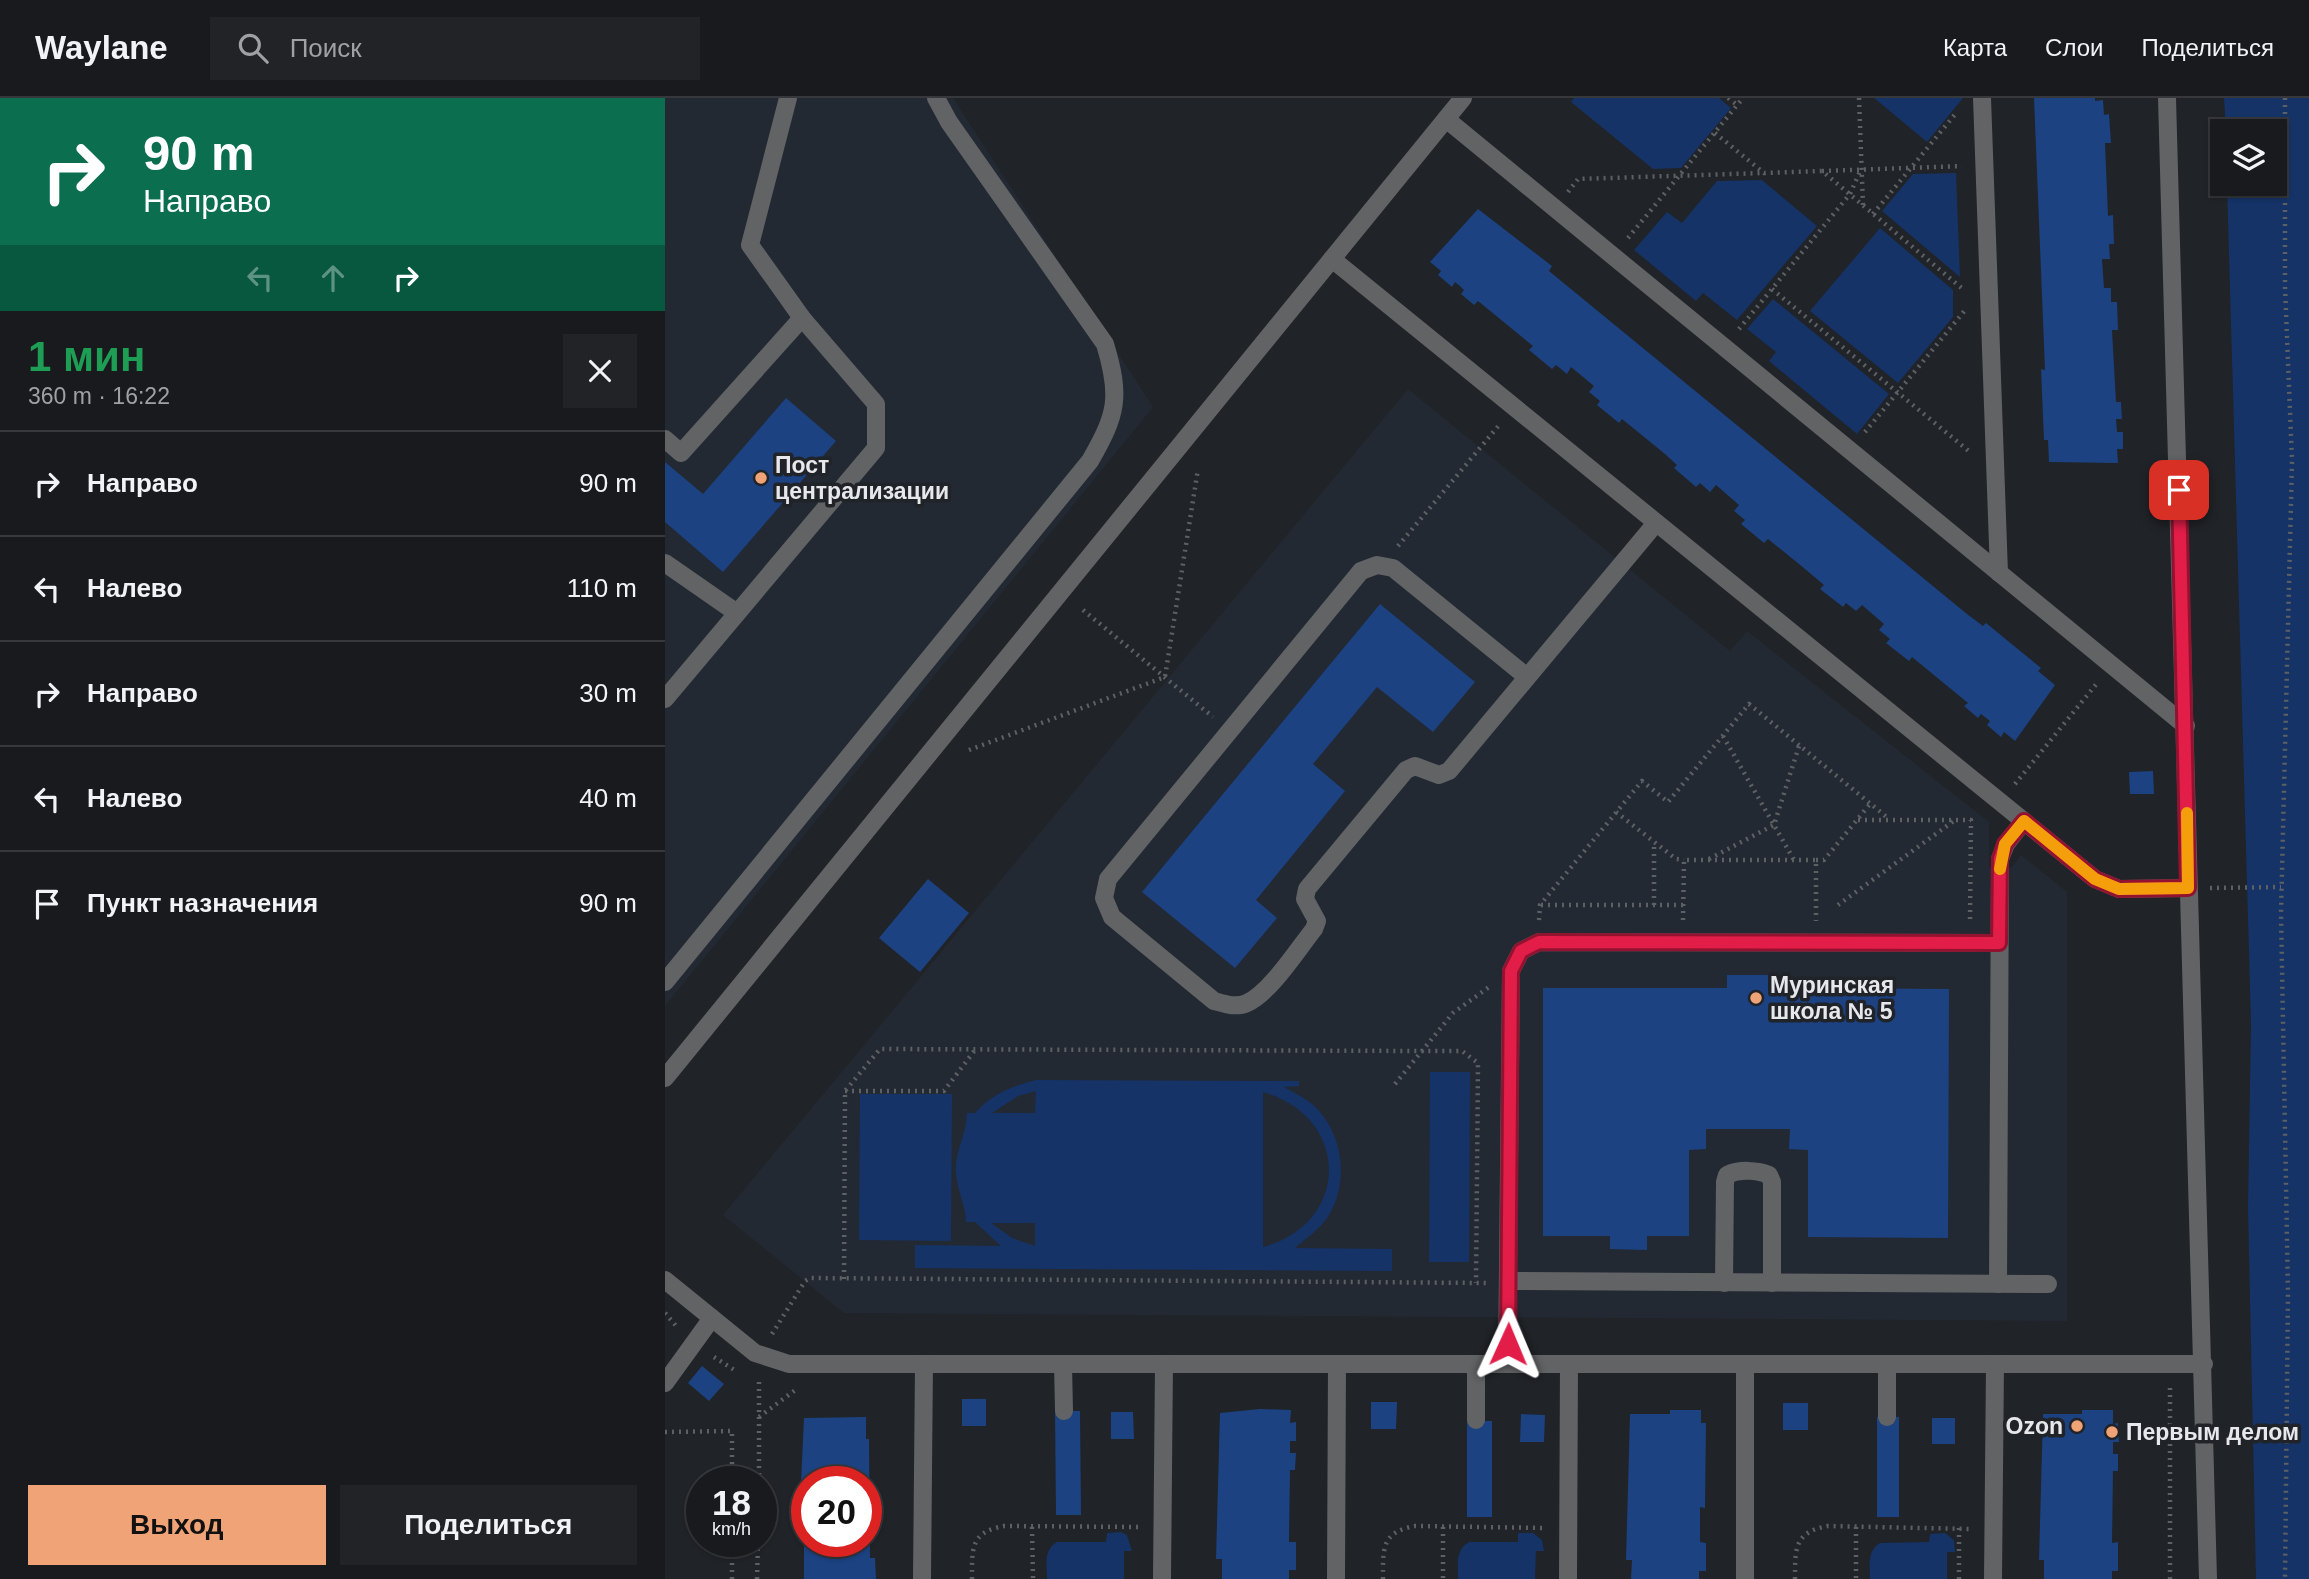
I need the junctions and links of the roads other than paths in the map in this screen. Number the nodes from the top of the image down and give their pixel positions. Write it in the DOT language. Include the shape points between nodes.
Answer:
graph roads {
  1 [pos="788,98"];
  2 [pos="936,98"];
  3 [pos="1463,98"];
  4 [pos="1982,98"];
  5 [pos="2167,98"];
  6 [pos="1446,119"];
  7 [pos="1332,259"];
  8 [pos="803,318"];
  9 [pos="665,439"];
  10 [pos="1655,523"];
  11 [pos="665,563"];
  12 [pos="1999,573"];
  13 [pos="737,614"];
  14 [pos="1527,677"];
  15 [pos="665,699"];
  16 [pos="2186,726"];
  17 [pos="2024,821"];
  18 [pos="2188,888"];
  19 [pos="1999,943"];
  20 [pos="665,982"];
  21 [pos="665,1077"];
  22 [pos="665,1280"];
  23 [pos="1508,1282"];
  24 [pos="1724,1283"];
  25 [pos="1772,1283"];
  26 [pos="1999,1284"];
  27 [pos="2048,1284"];
  28 [pos="712,1318"];
  29 [pos="923,1364"];
  30 [pos="1063,1364"];
  31 [pos="1164,1364"];
  32 [pos="1337,1364"];
  33 [pos="1476,1364"];
  34 [pos="1507,1364"];
  35 [pos="1569,1364"];
  36 [pos="1745,1364"];
  37 [pos="1887,1364"];
  38 [pos="1995,1364"];
  39 [pos="2204,1364"];
  40 [pos="665,1383"];
  41 [pos="1064,1411"];
  42 [pos="1887,1417"];
  43 [pos="1476,1420"];
  44 [pos="922,1579"];
  45 [pos="1162,1579"];
  46 [pos="1336,1579"];
  47 [pos="1568,1579"];
  48 [pos="1745,1579"];
  49 [pos="1993,1579"];
  50 [pos="2208,1579"];
  1 -- 8 [label="lane" via="750,245"];
  2 -- 20 [label="lane" via="1105,344 1116,380 1111,424 1090,461"];
  3 -- 6 [label="lane"];
  4 -- 12 [label="lane"];
  5 -- 16 [label="lane"];
  6 -- 7 [label="lane"];
  6 -- 12 [label="lane"];
  7 -- 10 [label="lane"];
  7 -- 21 [label="lane"];
  8 -- 9 [label="lane" via="681,453"];
  8 -- 13 [label="lane" via="876,404 876,448"];
  10 -- 14 [label="lane"];
  10 -- 17 [label="lane"];
  11 -- 13 [label="lane"];
  12 -- 16 [label="lane"];
  13 -- 15 [label="lane"];
  14 -- 14 [label="lane" via="1394,568 1377,565 1361,571 1108,878 1104,898 1112,917 1214,1001 1229,1006 1258,997 1314,929 1317,921 1305,900 1307,889 1406,771 1415,766 1439,775 1449,771"];
  16 -- 18 [label="lane"];
  17 -- 18 [label="lane" via="2095,879 2119,889"];
  17 -- 19 [label="lane" via="2005,844 2000,859"];
  18 -- 39 [label="lane"];
  19 -- 23 [label="lane" via="1539,942 1521,951 1511,971"];
  19 -- 26 [label="lane"];
  22 -- 28 [label="lane"];
  23 -- 24 [label="lane"];
  23 -- 34 [label="lane"];
  24 -- 25 [label="lane"];
  24 -- 25 [label="lane" via="1724,1182 1734,1172 1763,1172 1772,1182"];
  25 -- 26 [label="lane"];
  26 -- 27 [label="lane"];
  28 -- 29 [label="lane" via="755,1353 789,1364"];
  28 -- 40 [label="lane"];
  29 -- 30 [label="lane"];
  29 -- 44 [label="lane"];
  30 -- 31 [label="lane"];
  30 -- 41 [label="lane"];
  31 -- 32 [label="lane"];
  31 -- 45 [label="lane"];
  32 -- 33 [label="lane"];
  32 -- 46 [label="lane"];
  33 -- 34 [label="lane"];
  33 -- 43 [label="lane"];
  34 -- 35 [label="lane"];
  35 -- 36 [label="lane"];
  35 -- 47 [label="lane"];
  36 -- 37 [label="lane"];
  36 -- 48 [label="lane"];
  37 -- 38 [label="lane"];
  37 -- 42 [label="lane"];
  38 -- 39 [label="lane"];
  38 -- 49 [label="lane"];
  39 -- 50 [label="lane"];
}
